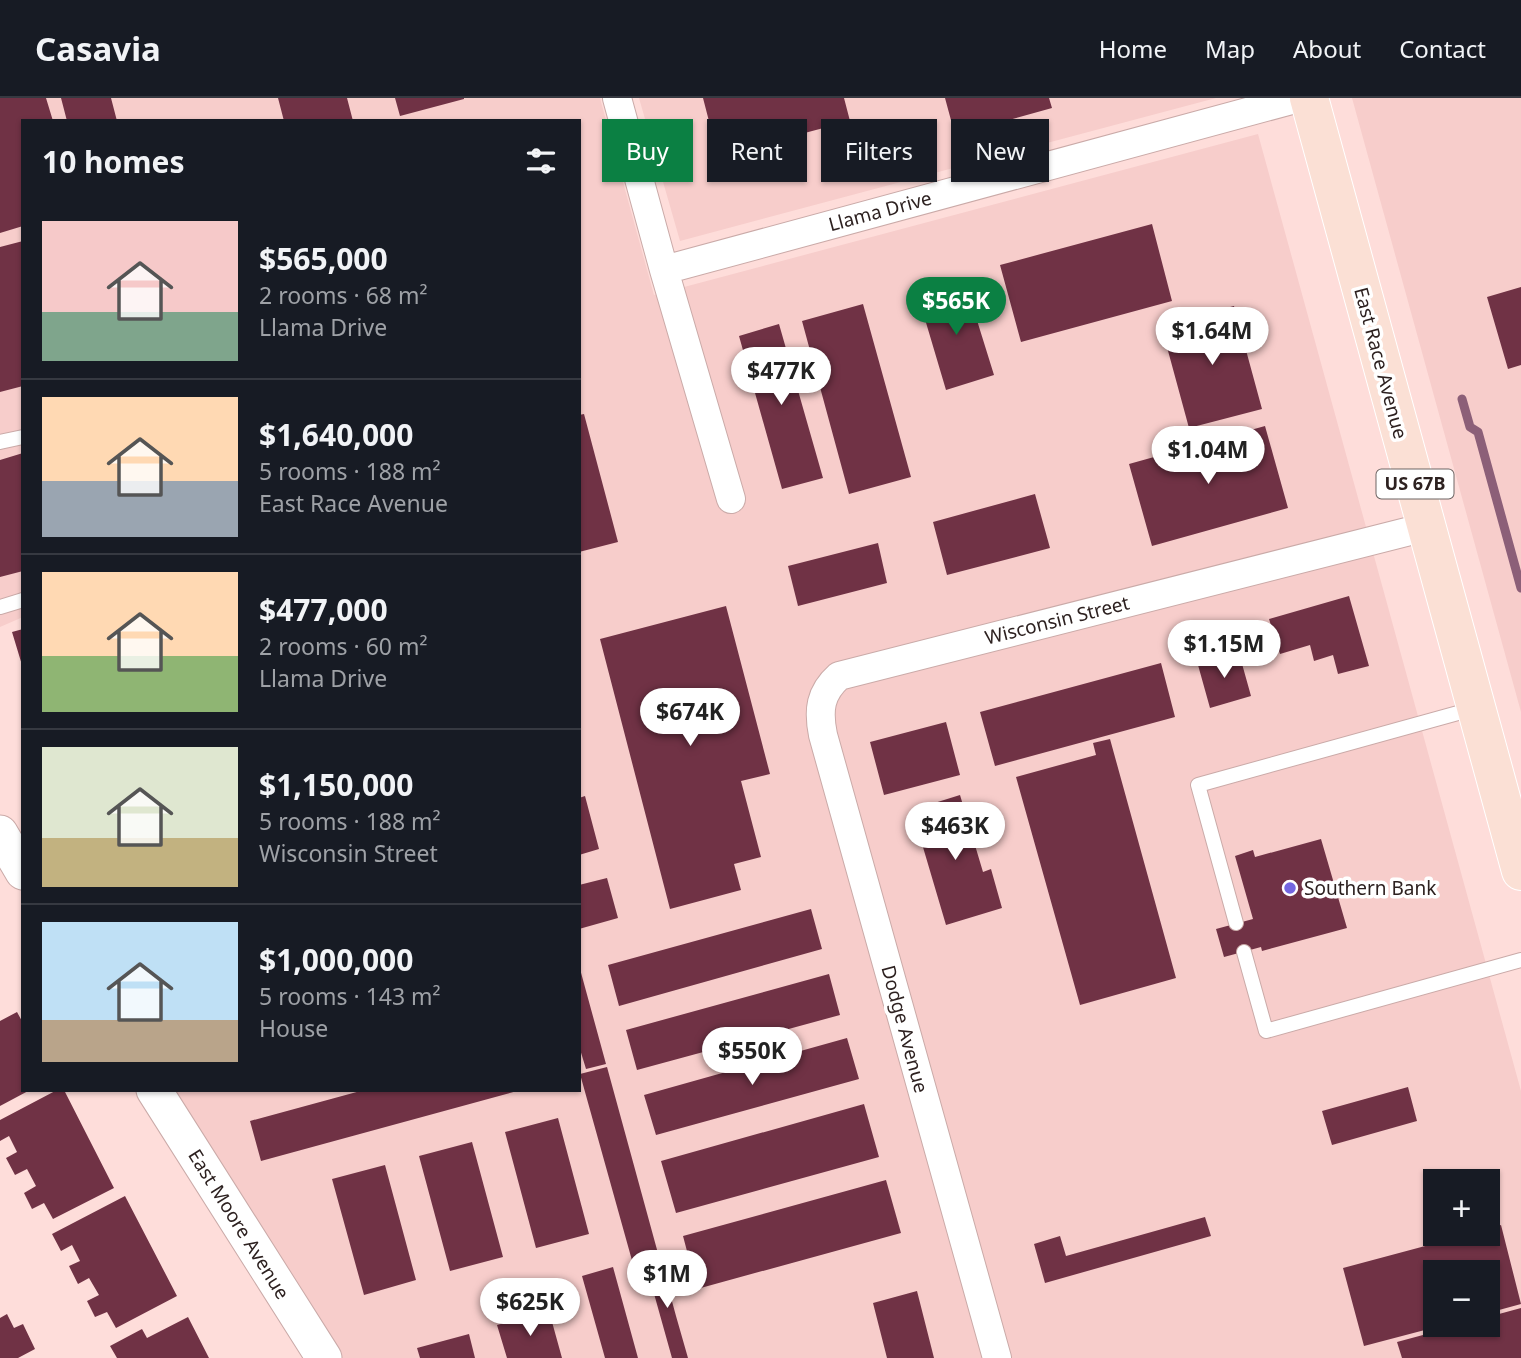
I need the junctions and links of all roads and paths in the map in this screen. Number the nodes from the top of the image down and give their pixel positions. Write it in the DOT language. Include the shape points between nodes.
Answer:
graph roads {
  1 [pos="617,98"];
  2 [pos="1299,98"];
  3 [pos="1309,98"];
  4 [pos="664,270"];
  5 [pos="21,437"];
  6 [pos="0,442"];
  7 [pos="731,499"];
  8 [pos="1426,527"];
  9 [pos="21,601"];
  10 [pos="0,607"];
  11 [pos="822,699"];
  12 [pos="1476,708"];
  13 [pos="0,834"];
  14 [pos="21,869"];
  15 [pos="1521,871"];
  16 [pos="1236,923"];
  17 [pos="1244,952"];
  18 [pos="1521,960"];
  19 [pos="155,1092"];
  20 [pos="324,1358"];
  21 [pos="997,1358"];
  1 -- 4 [label="street"];
  2 -- 4 [label="street, Llama Drive"];
  3 -- 8 [label="main road, East Race Avenue / US 67B"];
  4 -- 7 [label="street"];
  5 -- 6 [label="lane"];
  8 -- 11 [label="street, Wisconsin Street" via="839,676"];
  8 -- 12 [label="main road, East Race Avenue / US 67B"];
  9 -- 10 [label="lane"];
  11 -- 21 [label="street, Dodge Avenue" via="823,735"];
  12 -- 15 [label="main road, East Race Avenue / US 67B"];
  12 -- 16 [label="lane" via="1198,785"];
  13 -- 14 [label="street"];
  17 -- 18 [label="lane" via="1266,1031"];
  19 -- 20 [label="street, East Moore Avenue"];
}
